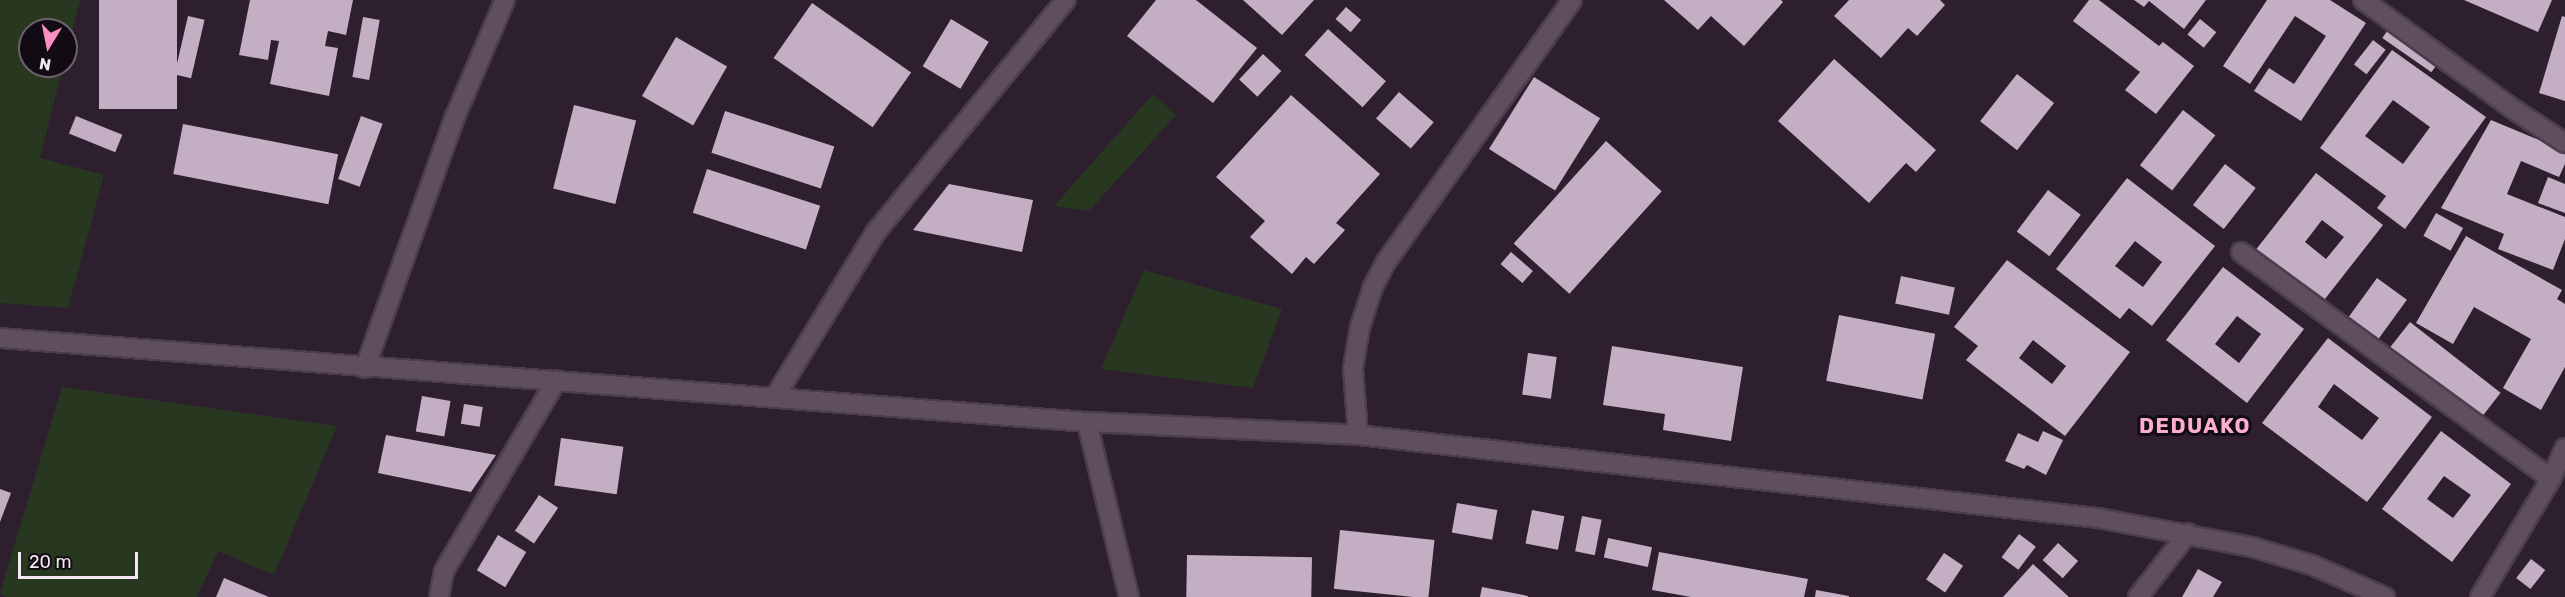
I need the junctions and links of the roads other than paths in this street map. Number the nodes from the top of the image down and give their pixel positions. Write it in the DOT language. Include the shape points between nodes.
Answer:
graph roads {
  1 [pos="505,0"];
  2 [pos="1066,0"];
  3 [pos="1572,0"];
  4 [pos="2363,0"];
  5 [pos="2565,143"];
  6 [pos="2241,252"];
  7 [pos="0,338"];
  8 [pos="365,368"];
  9 [pos="556,381"];
  10 [pos="775,397"];
  11 [pos="1087,422"];
  12 [pos="1358,435"];
  13 [pos="2565,448"];
  14 [pos="2551,480"];
  15 [pos="2188,533"];
  16 [pos="439,597"];
  17 [pos="1130,597"];
  18 [pos="2138,597"];
  19 [pos="2385,597"];
  20 [pos="2480,597"];
  1 -- 8 [label="street" via="455,117"];
  2 -- 10 [label="street" via="875,233"];
  3 -- 12 [label="street" via="1386,262 1372,289 1353,368"];
  4 -- 5 [label="street"];
  6 -- 14 [label="street"];
  7 -- 8 [label="street"];
  8 -- 9 [label="street"];
  9 -- 10 [label="street"];
  9 -- 16 [label="street" via="444,571"];
  10 -- 11 [label="street"];
  11 -- 12 [label="street"];
  11 -- 17 [label="street"];
  12 -- 15 [label="street" via="2098,518"];
  13 -- 14 [label="street"];
  14 -- 20 [label="street"];
  15 -- 18 [label="street"];
  15 -- 19 [label="street" via="2312,565"];
}
